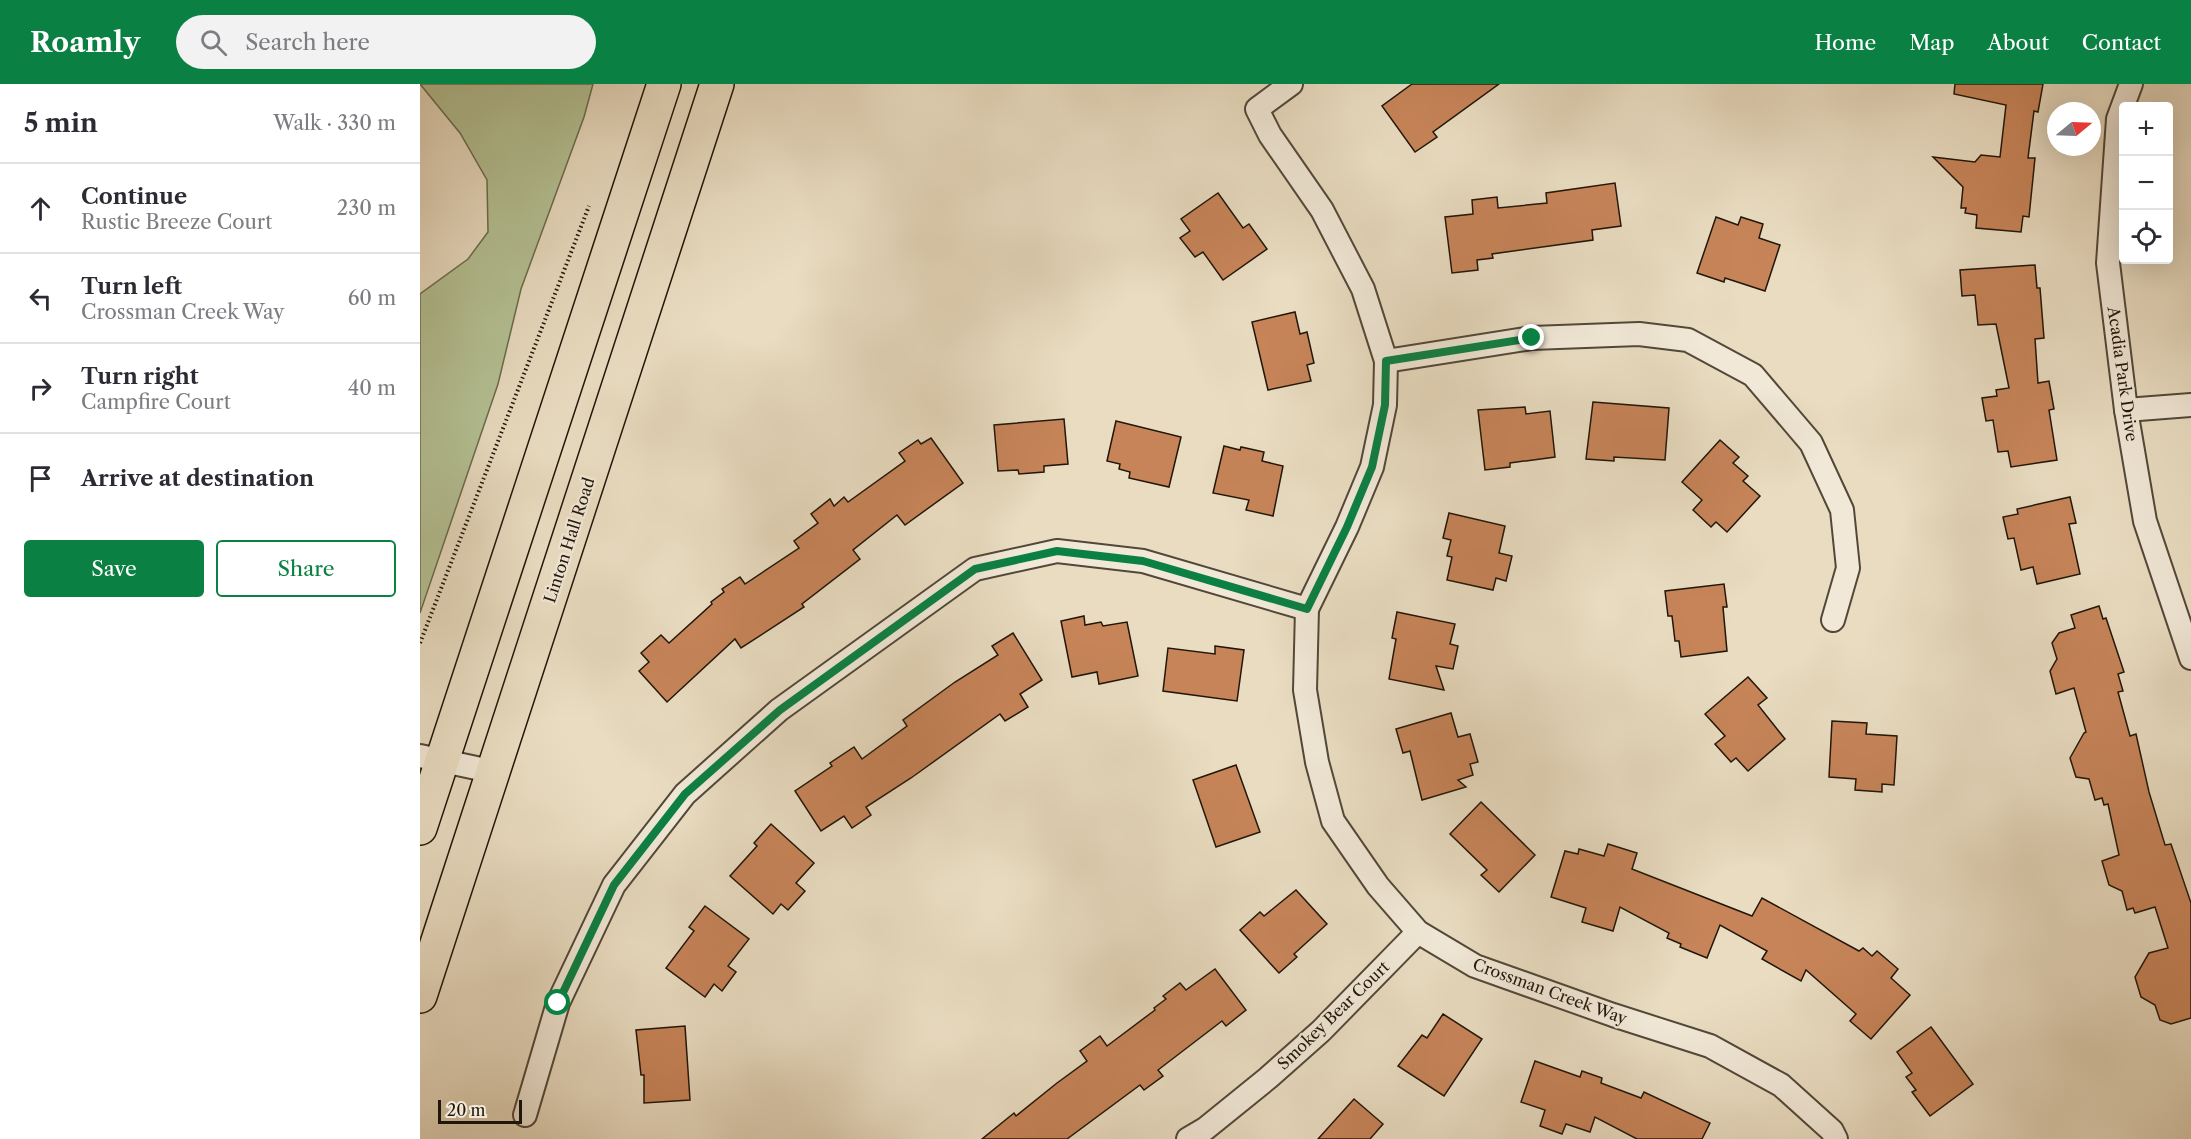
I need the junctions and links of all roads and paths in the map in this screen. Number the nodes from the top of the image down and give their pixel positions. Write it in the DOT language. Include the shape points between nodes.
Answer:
graph roads {
  1 [pos="664,84"];
  2 [pos="717,84"];
  3 [pos="1291,84"];
  4 [pos="2131,84"];
  5 [pos="593,197"];
  6 [pos="1386,361"];
  7 [pos="2191,405"];
  8 [pos="2126,410"];
  9 [pos="1307,609"];
  10 [pos="1833,620"];
  11 [pos="420,643"];
  12 [pos="2191,658"];
  13 [pos="431,758"];
  14 [pos="495,772"];
  15 [pos="420,828"];
  16 [pos="1418,932"];
  17 [pos="420,996"];
  18 [pos="525,1115"];
  19 [pos="1202,1136"];
  20 [pos="1836,1139"];
  1 -- 13 [label="main road"];
  2 -- 14 [label="main road, Linton Hall Road"];
  3 -- 6 [label="street, Crossman Creek Way" via="1257,109 1270,135 1322,210 1363,289"];
  4 -- 8 [label="street, Acadia Park Drive" via="2118,119 2108,263"];
  5 -- 11 [label="path"];
  6 -- 9 [label="street, Crossman Creek Way" via="1385,405 1372,467"];
  6 -- 10 [label="street" via="1532,338 1640,334 1688,340 1753,375 1811,443 1842,510 1848,568"];
  7 -- 8 [label="street"];
  8 -- 12 [label="street, Acadia Park Drive" via="2145,521"];
  9 -- 16 [label="street, Crossman Creek Way" via="1305,690 1317,762 1333,821 1378,886"];
  9 -- 18 [label="street" via="1143,561 1057,551 975,569 780,710 685,794 614,885 558,1003"];
  13 -- 14 [label="street"];
  13 -- 15 [label="main road"];
  14 -- 17 [label="main road, Linton Hall Road"];
  16 -- 19 [label="street, Smokey Bear Court" via="1321,1031"];
  16 -- 20 [label="street, Crossman Creek Way" via="1475,966 1710,1046 1781,1085"];
}
